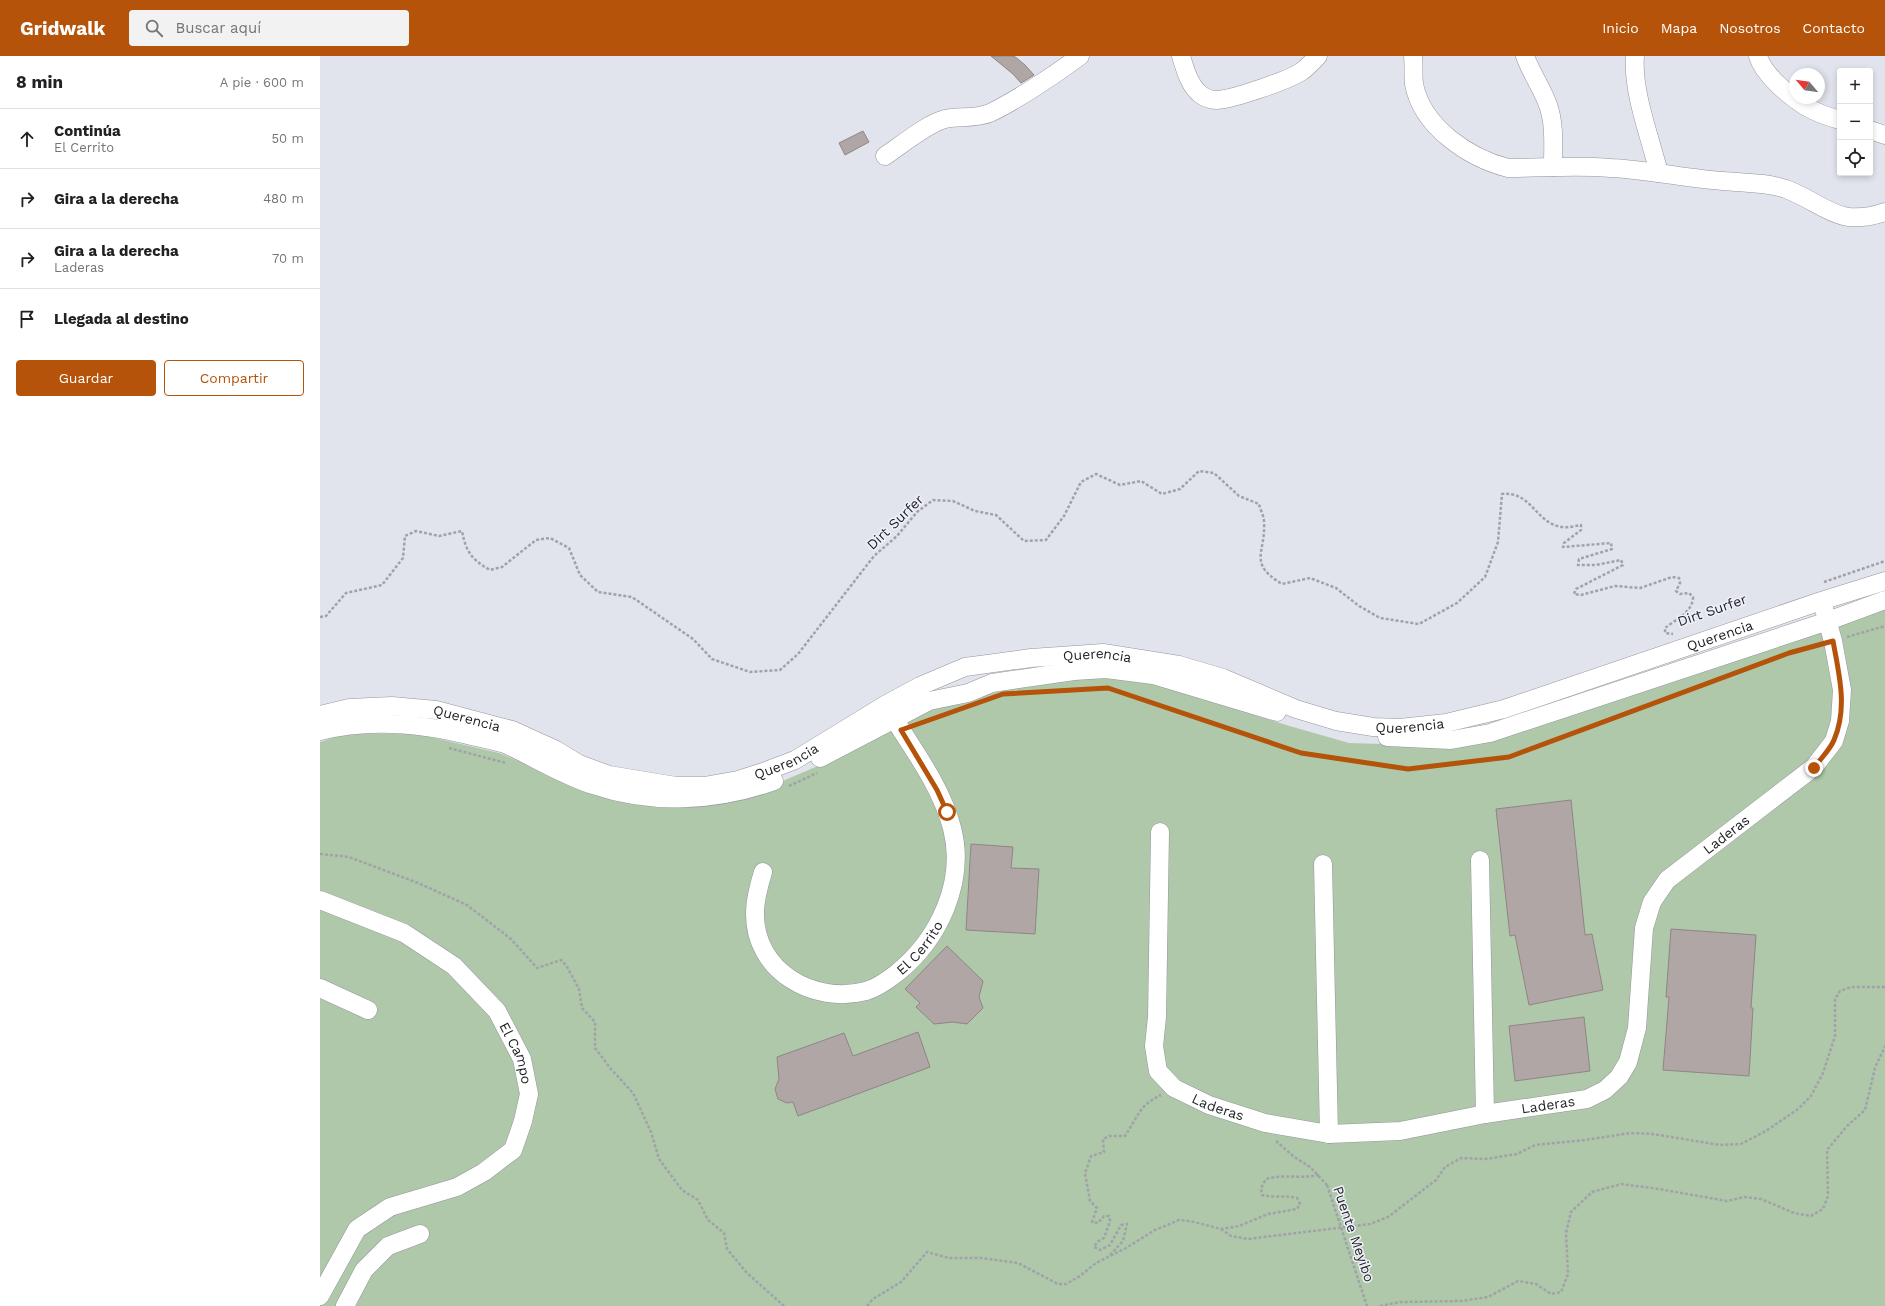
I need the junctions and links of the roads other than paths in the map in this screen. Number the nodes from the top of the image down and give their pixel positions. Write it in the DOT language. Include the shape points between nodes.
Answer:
graph roads {
  1 [pos="1080,56"];
  2 [pos="1181,56"];
  3 [pos="1318,56"];
  4 [pos="1413,56"];
  5 [pos="1525,56"];
  6 [pos="1635,56"];
  7 [pos="1758,56"];
  8 [pos="1837,119"];
  9 [pos="1873,131"];
  10 [pos="1885,136"];
  11 [pos="885,156"];
  12 [pos="1553,167"];
  13 [pos="1658,173"];
  14 [pos="1885,212"];
  15 [pos="1885,581"];
  16 [pos="1820,592"];
  17 [pos="1885,600"];
  18 [pos="1828,621"];
  19 [pos="320,715"];
  20 [pos="894,718"];
  21 [pos="1353,729"];
  22 [pos="320,731"];
  23 [pos="1160,832"];
  24 [pos="1480,860"];
  25 [pos="1323,864"];
  26 [pos="762,872"];
  27 [pos="320,900"];
  28 [pos="320,988"];
  29 [pos="368,1010"];
  30 [pos="1485,1114"];
  31 [pos="1329,1134"];
  32 [pos="420,1234"];
  33 [pos="320,1296"];
  34 [pos="345,1306"];
  1 -- 11 [label="street" via="990,113 932,124"];
  2 -- 3 [label="street" via="1193,86 1200,94 1216,100 1267,86 1301,72"];
  4 -- 12 [label="street" via="1414,84 1424,108 1436,126 1455,142 1492,164 1508,168"];
  5 -- 12 [label="street" via="1548,105 1553,134"];
  6 -- 13 [label="street" via="1639,100"];
  7 -- 8 [label="street" via="1777,84 1805,106"];
  9 -- 10 [label="street"];
  12 -- 13 [label="street" via="1612,168"];
  13 -- 14 [label="street" via="1758,183 1786,189 1840,216 1854,219 1868,218"];
  15 -- 16 [label="street, Querencia"];
  16 -- 18 [label="street, Laderas"];
  16 -- 21 [label="street, Querencia" via="1504,709 1446,723 1400,728"];
  17 -- 18 [label="street, Querencia"];
  18 -- 21 [label="street, Querencia" via="1490,732 1451,740 1411,740"];
  18 -- 30 [label="street, Laderas" via="1842,690 1840,721 1834,741 1814,768 1667,880 1652,902 1644,928 1637,1028 1628,1062 1619,1077 1605,1090 1587,1099"];
  19 -- 20 [label="street, Querencia" via="349,708 392,706 436,710 512,730 556,750 579,764 609,775 676,786 711,785 738,780 795,760"];
  20 -- 21 [label="street, Querencia" via="929,701 968,693 992,683 1106,669 1153,675 1313,724"];
  20 -- 21 [label="street, Querencia" via="920,686 965,667 1031,658 1103,653 1179,665 1223,678 1296,709"];
  20 -- 22 [label="street, Querencia" via="775,780 750,790 677,799 619,792 592,785 504,744 427,726 356,725"];
  20 -- 26 [label="street, El Cerrito" via="937,790 947,812 956,866 948,904 936,928 910,963 881,984 867,991 849,994 820,992 790,979 777,969 758,935 754,914"];
  23 -- 31 [label="street, Laderas" via="1157,1017 1154,1046 1158,1071 1174,1088 1209,1105 1265,1123"];
  24 -- 30 [label="street"];
  25 -- 31 [label="street"];
  27 -- 33 [label="street, El Campo" via="404,933 454,966 497,1011 522,1059 529,1094 524,1121 514,1150 484,1172 457,1187 390,1207 357,1229"];
  28 -- 29 [label="street"];
  30 -- 31 [label="street, Laderas" via="1400,1130"];
  32 -- 34 [label="street" via="388,1246 364,1270"];
}
